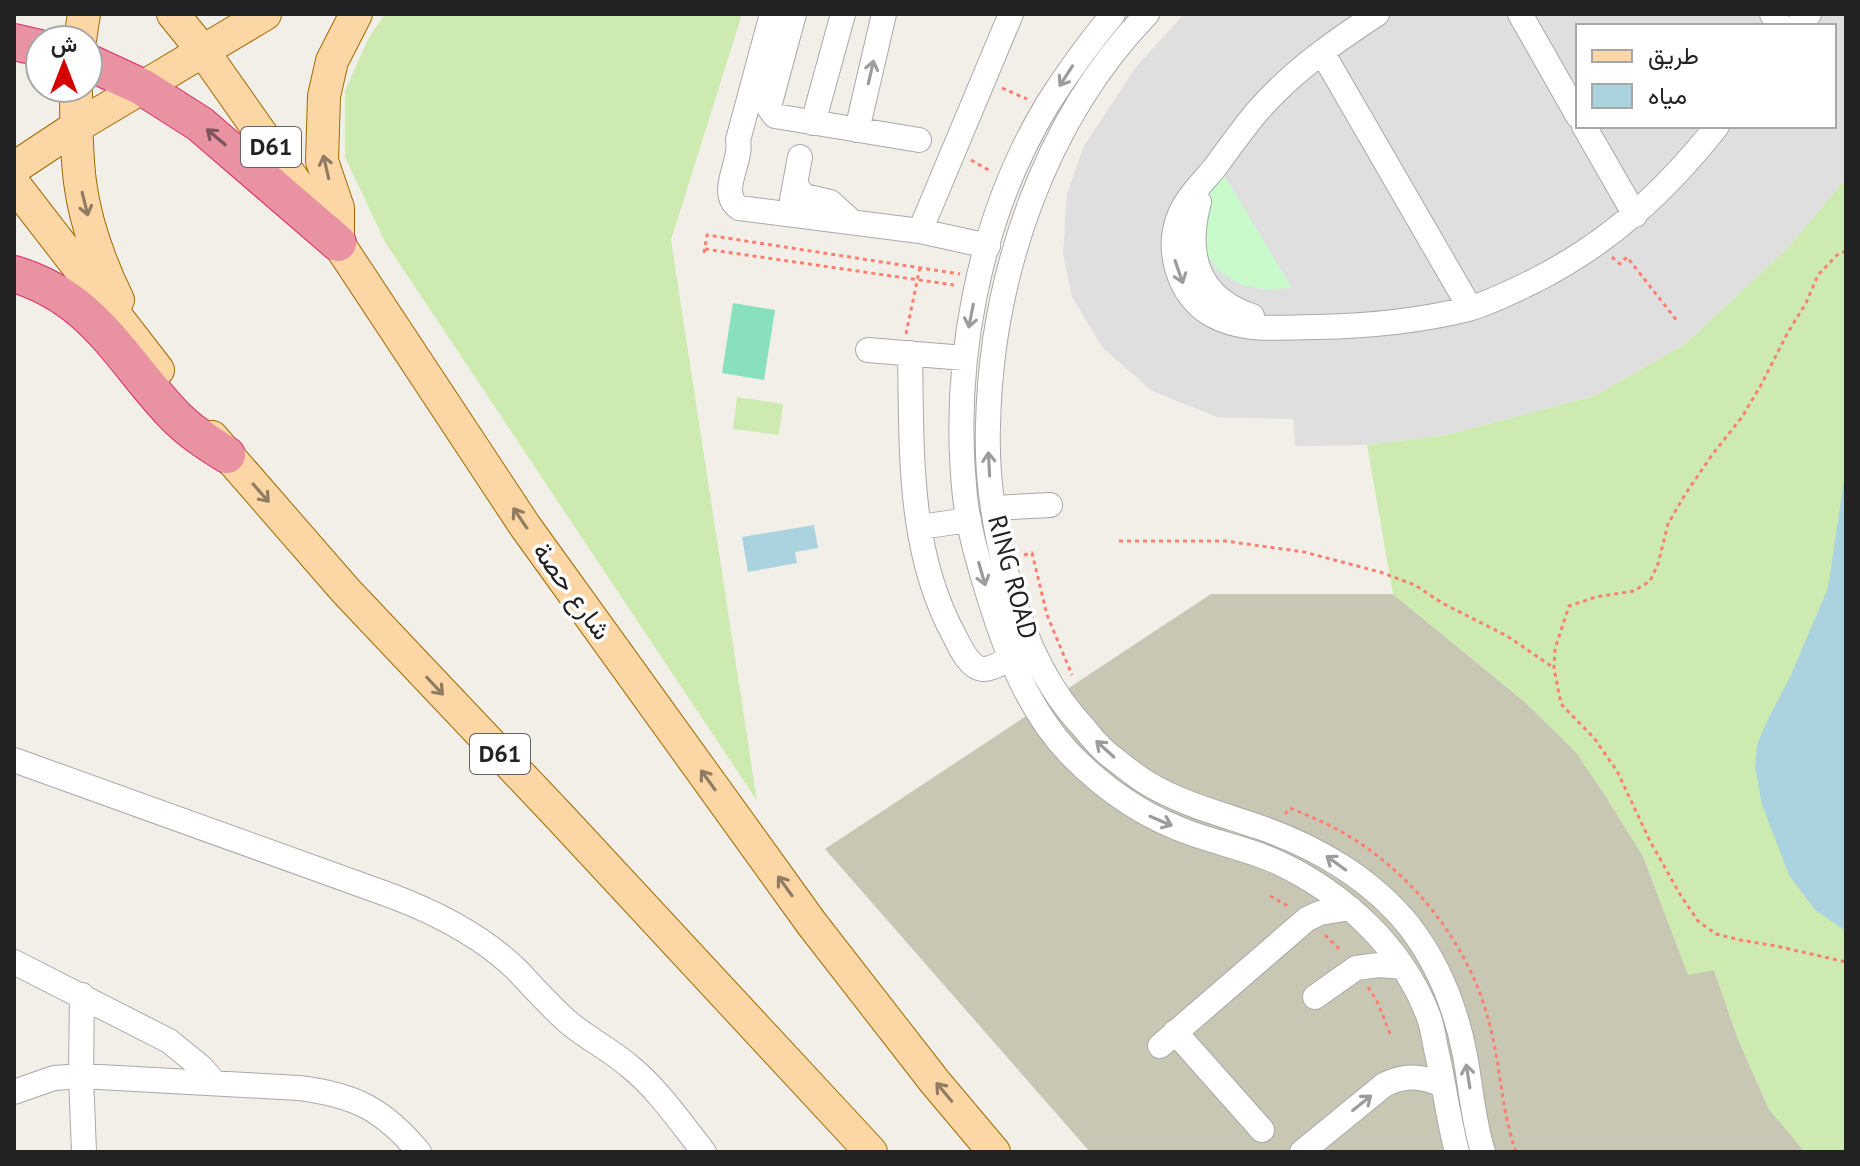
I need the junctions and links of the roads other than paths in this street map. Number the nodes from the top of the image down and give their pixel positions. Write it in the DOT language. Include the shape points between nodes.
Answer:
graph roads {
  1 [pos="173,14"];
  2 [pos="265,14"];
  3 [pos="356,14"];
  4 [pos="772,14"];
  5 [pos="784,14"];
  6 [pos="794,14"];
  7 [pos="843,14"];
  8 [pos="884,14"];
  9 [pos="1011,14"];
  10 [pos="1113,14"];
  11 [pos="1147,14"];
  12 [pos="1377,14"];
  13 [pos="1520,14"];
  14 [pos="203,51"];
  15 [pos="1322,52"];
  16 [pos="104,69"];
  17 [pos="142,87"];
  18 [pos="76,104"];
  19 [pos="1576,112"];
  20 [pos="813,123"];
  21 [pos="76,127"];
  22 [pos="1585,128"];
  23 [pos="1715,128"];
  24 [pos="857,130"];
  25 [pos="919,140"];
  26 [pos="740,149"];
  27 [pos="800,157"];
  28 [pos="14,168"];
  29 [pos="14,184"];
  30 [pos="795,184"];
  31 [pos="790,214"];
  32 [pos="1635,215"];
  33 [pos="851,221"];
  34 [pos="920,231"];
  35 [pos="338,243"];
  36 [pos="988,246"];
  37 [pos="14,274"];
  38 [pos="1470,308"];
  39 [pos="139,347"];
  40 [pos="867,356"];
  41 [pos="964,358"];
  42 [pos="910,359"];
  43 [pos="227,455"];
  44 [pos="1050,505"];
  45 [pos="994,508"];
  46 [pos="969,520"];
  47 [pos="920,527"];
  48 [pos="1011,659"];
  49 [pos="14,760"];
  50 [pos="1308,879"];
  51 [pos="631,894"];
  52 [pos="1359,916"];
  53 [pos="1307,919"];
  54 [pos="14,962"];
  55 [pos="1403,967"];
  56 [pos="1356,968"];
  57 [pos="82,995"];
  58 [pos="1315,997"];
  59 [pos="81,1076"];
  60 [pos="215,1083"];
  61 [pos="1443,1085"];
  62 [pos="14,1092"];
  63 [pos="1262,1130"];
  64 [pos="84,1152"];
  65 [pos="419,1152"];
  66 [pos="704,1152"];
  67 [pos="842,1152"];
  68 [pos="871,1152"];
  69 [pos="994,1152"];
  70 [pos="1302,1152"];
  71 [pos="1457,1152"];
  72 [pos="1483,1152"];
  1 -- 14 [label="main road, شارع حصة / D61"];
  2 -- 14 [label="main road"];
  35 -- 3 [label="main road, one-way" via="338,208 322,161 324,96 332,61"];
  4 -- 26 [label="street" via="738,140"];
  5 -- 26 [label="street" via="747,143"];
  6 -- 20 [label="street" via="769,108 775,116"];
  7 -- 20 [label="street"];
  24 -- 8 [label="street, one-way"];
  9 -- 34 [label="street"];
  10 -- 36 [label="street, RING ROAD, one-way" via="1046,107 1010,182"];
  45 -- 11 [label="street, RING ROAD, one-way" via="987,429 991,364 1001,299 1020,234 1066,125"];
  12 -- 15 [label="street"];
  13 -- 19 [label="street"];
  14 -- 17 [label="main road"];
  14 -- 35 [label="main road, شارع حصة / D61"];
  15 -- 38 [label="street"];
  15 -- 38 [label="street" via="1257,112 1207,177 1193,227 1199,272 1225,303 1283,327 1377,323"];
  16 -- 17 [label="highway"];
  17 -- 21 [label="main road"];
  35 -- 17 [label="highway, one-way" via="200,124"];
  18 -- 21 [label="main road"];
  20 -- 24 [label="street"];
  21 -- 28 [label="main road"];
  21 -- 39 [label="main road, one-way" via="84,205 105,273"];
  22 -- 32 [label="street"];
  23 -- 32 [label="street"];
  24 -- 25 [label="street"];
  26 -- 31 [label="street" via="729,190 733,203"];
  27 -- 30 [label="street"];
  29 -- 39 [label="main road, D61"];
  30 -- 31 [label="street"];
  30 -- 33 [label="street" via="804,196 830,202"];
  31 -- 33 [label="street"];
  32 -- 38 [label="street" via="1557,269"];
  33 -- 34 [label="street"];
  34 -- 36 [label="street"];
  69 -- 35 [label="main road, شارع حصة / D61, one-way" via="812,924 525,526"];
  36 -- 41 [label="street, RING ROAD, one-way"];
  37 -- 43 [label="highway" via="78,306 173,414"];
  39 -- 43 [label="main road, D61"];
  40 -- 42 [label="street"];
  41 -- 42 [label="street"];
  41 -- 46 [label="street, RING ROAD" via="963,458"];
  42 -- 47 [label="street"];
  43 -- 51 [label="main road, D61, one-way" via="346,591"];
  44 -- 45 [label="street"];
  72 -- 45 [label="street, RING ROAD, one-way" via="1454,1007 1435,964 1409,925 1376,892 1320,852 1148,784 1104,750 1066,709 1037,662 1002,560"];
  46 -- 47 [label="street"];
  46 -- 48 [label="street, RING ROAD, one-way"];
  47 -- 48 [label="street" via="933,588 970,662 988,668"];
  48 -- 50 [label="street, RING ROAD, one-way" via="1038,713 1105,787 1147,815 1279,862"];
  49 -- 66 [label="street" via="392,896 452,923 496,952 571,1025 641,1076"];
  50 -- 52 [label="street, RING ROAD"];
  50 -- 53 [label="street"];
  51 -- 67 [label="main road" via="674,960"];
  51 -- 68 [label="main road, D61"];
  52 -- 53 [label="street" via="1320,913"];
  52 -- 55 [label="street, RING ROAD"];
  52 -- 56 [label="street" via="1361,954"];
  53 -- 63 [label="street" via="1167,1039"];
  54 -- 57 [label="street"];
  55 -- 56 [label="street"];
  55 -- 61 [label="street, RING ROAD" via="1429,1016"];
  56 -- 58 [label="street"];
  57 -- 59 [label="street"];
  57 -- 60 [label="street" via="169,1041"];
  59 -- 60 [label="street"];
  59 -- 62 [label="street" via="54,1078"];
  59 -- 64 [label="street"];
  60 -- 65 [label="street" via="344,1096 391,1121"];
  70 -- 61 [label="street, one-way" via="1394,1080 1418,1077"];
  61 -- 71 [label="street, RING ROAD"];
}
